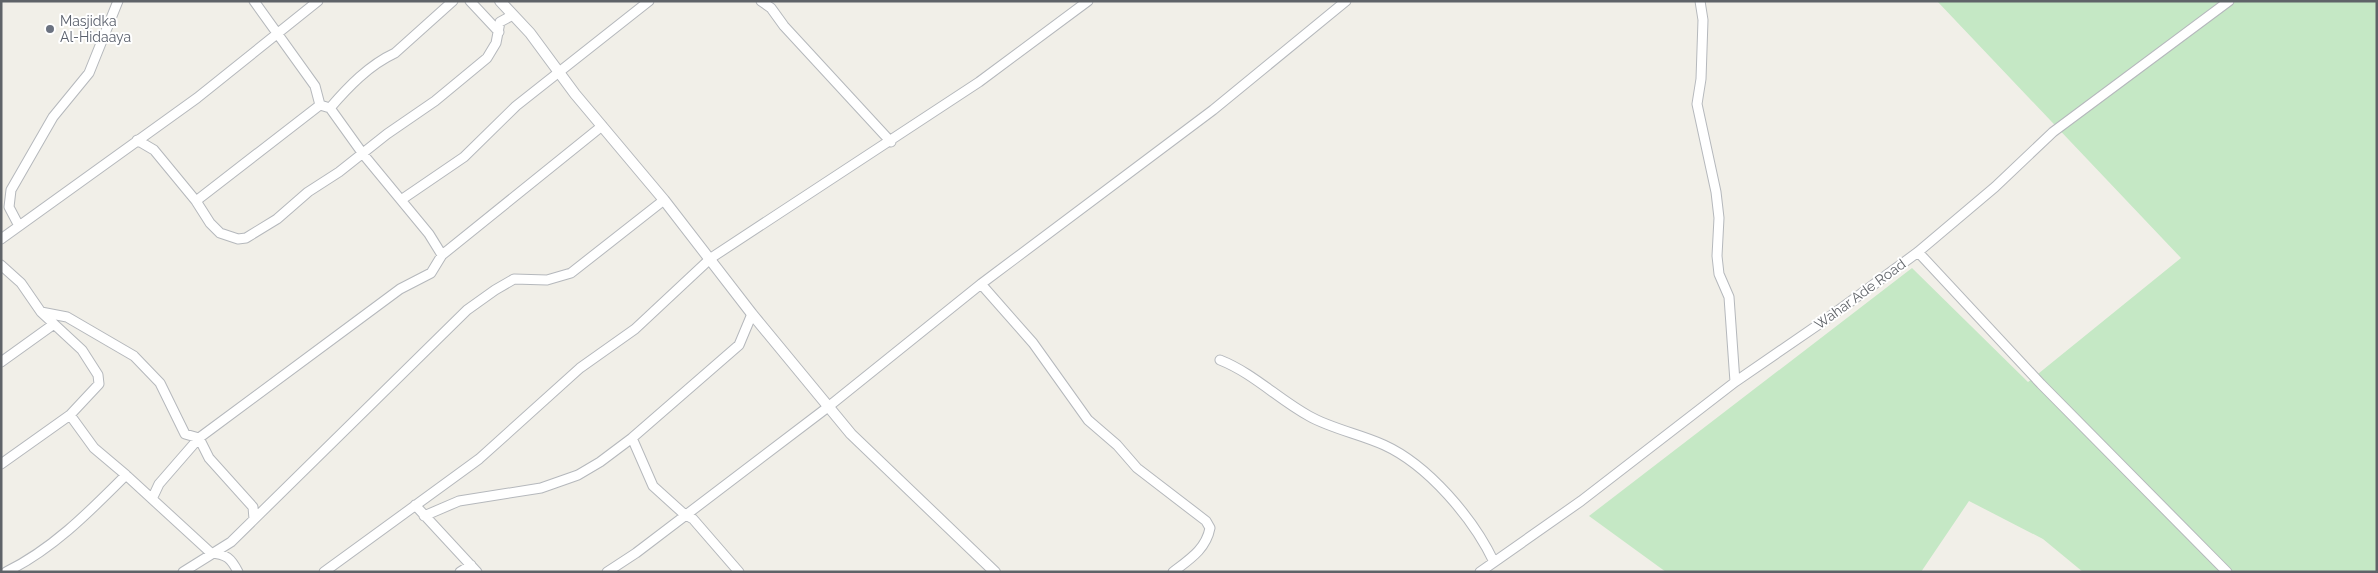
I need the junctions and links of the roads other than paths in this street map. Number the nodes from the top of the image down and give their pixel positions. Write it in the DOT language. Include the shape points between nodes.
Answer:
graph roads {
  1 [pos="118,1"];
  2 [pos="254,1"];
  3 [pos="318,1"];
  4 [pos="453,1"];
  5 [pos="470,1"];
  6 [pos="500,1"];
  7 [pos="649,1"];
  8 [pos="761,1"];
  9 [pos="1088,1"];
  10 [pos="1346,1"];
  11 [pos="1700,1"];
  12 [pos="2229,1"];
  13 [pos="511,16"];
  14 [pos="499,32"];
  15 [pos="277,33"];
  16 [pos="559,72"];
  17 [pos="320,105"];
  18 [pos="330,108"];
  19 [pos="602,126"];
  20 [pos="137,140"];
  21 [pos="891,142"];
  22 [pos="363,154"];
  23 [pos="401,200"];
  24 [pos="664,200"];
  25 [pos="196,201"];
  26 [pos="19,226"];
  27 [pos="1,239"];
  28 [pos="1918,252"];
  29 [pos="442,255"];
  30 [pos="711,258"];
  31 [pos="1,265"];
  32 [pos="981,284"];
  33 [pos="41,312"];
  34 [pos="752,314"];
  35 [pos="54,324"];
  36 [pos="1220,360"];
  37 [pos="1,362"];
  38 [pos="1735,382"];
  39 [pos="828,407"];
  40 [pos="70,415"];
  41 [pos="199,438"];
  42 [pos="632,438"];
  43 [pos="1,464"];
  44 [pos="126,475"];
  45 [pos="152,498"];
  46 [pos="415,505"];
  47 [pos="684,514"];
  48 [pos="424,516"];
  49 [pos="254,519"];
  50 [pos="211,553"];
  51 [pos="1494,562"];
  52 [pos="474,568"];
  53 [pos="6,572"];
  54 [pos="183,572"];
  55 [pos="238,572"];
  56 [pos="324,572"];
  57 [pos="460,572"];
  58 [pos="607,572"];
  59 [pos="739,572"];
  60 [pos="995,572"];
  61 [pos="1173,572"];
  62 [pos="1480,572"];
  63 [pos="2227,572"];
  1 -- 26 [label="street" via="88,72 53,117 11,190 9,207"];
  2 -- 15 [label="street"];
  3 -- 15 [label="street"];
  4 -- 18 [label="street" via="395,53 351,84"];
  5 -- 14 [label="street"];
  6 -- 13 [label="street"];
  7 -- 16 [label="street"];
  8 -- 21 [label="street" via="771,8"];
  9 -- 21 [label="street"];
  10 -- 32 [label="street" via="1213,110"];
  11 -- 38 [label="street" via="1704,20 1697,104 1716,192 1719,218 1717,256 1719,274 1729,297"];
  12 -- 28 [label="street, Wahar Ade Road" via="2053,132 1996,187"];
  13 -- 14 [label="street" via="500,22"];
  13 -- 16 [label="street" via="530,33"];
  14 -- 22 [label="street" via="487,58"];
  15 -- 17 [label="street" via="315,86"];
  15 -- 20 [label="street" via="246,61"];
  16 -- 19 [label="street"];
  16 -- 23 [label="street" via="516,106 464,157"];
  17 -- 18 [label="street"];
  17 -- 25 [label="street"];
  18 -- 22 [label="street"];
  19 -- 24 [label="street"];
  19 -- 29 [label="street"];
  20 -- 25 [label="street" via="154,150"];
  20 -- 26 [label="street"];
  21 -- 30 [label="street"];
  22 -- 23 [label="street"];
  22 -- 25 [label="street" via="308,192 277,220 246,238 220,233"];
  23 -- 29 [label="street"];
  24 -- 30 [label="street"];
  24 -- 49 [label="street" via="571,273 547,280 514,279 467,310"];
  26 -- 27 [label="street"];
  28 -- 38 [label="street, Wahar Ade Road"];
  28 -- 63 [label="street" via="2041,384"];
  29 -- 41 [label="street" via="430,273 400,289"];
  30 -- 34 [label="street"];
  30 -- 46 [label="street" via="635,329 580,368 479,459"];
  31 -- 33 [label="street" via="21,283"];
  32 -- 39 [label="street"];
  32 -- 61 [label="street" via="1033,343 1088,420 1137,468 1206,521 1210,528 1208,540"];
  33 -- 35 [label="street"];
  33 -- 41 [label="street" via="67,317 134,356 160,383 186,434"];
  34 -- 39 [label="street"];
  34 -- 42 [label="street" via="739,345"];
  35 -- 37 [label="street"];
  35 -- 40 [label="street" via="82,350 98,375 99,384"];
  36 -- 51 [label="street" via="1251,375 1291,406 1314,419 1384,445 1429,476 1474,529"];
  38 -- 51 [label="street, Wahar Ade Road" via="1581,501"];
  39 -- 47 [label="street"];
  39 -- 60 [label="street" via="850,434"];
  40 -- 43 [label="street"];
  40 -- 44 [label="street" via="94,448"];
  41 -- 45 [label="street" via="159,484"];
  41 -- 49 [label="street" via="209,458 253,507"];
  42 -- 47 [label="street" via="653,486"];
  42 -- 48 [label="street" via="578,475 541,488 459,501"];
  44 -- 45 [label="street"];
  44 -- 53 [label="street" via="47,547"];
  45 -- 50 [label="street"];
  46 -- 48 [label="street"];
  46 -- 56 [label="street"];
  47 -- 58 [label="street"];
  47 -- 59 [label="street" via="705,530"];
  48 -- 52 [label="street"];
  49 -- 50 [label="street" via="231,542"];
  50 -- 54 [label="street"];
  50 -- 55 [label="street" via="224,554 232,560"];
  51 -- 62 [label="street, Wahar Ade Road"];
  52 -- 57 [label="street"];
}
